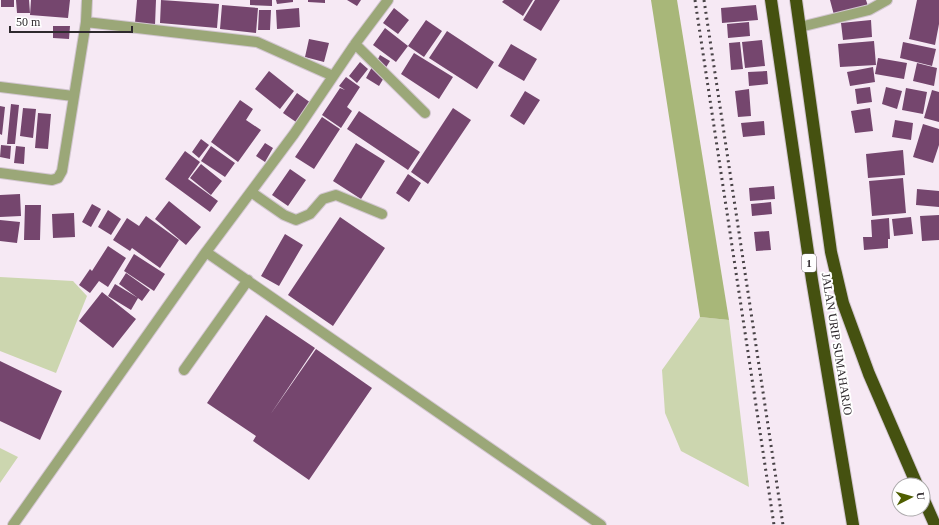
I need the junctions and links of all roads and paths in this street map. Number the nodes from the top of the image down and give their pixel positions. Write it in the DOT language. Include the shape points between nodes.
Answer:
graph roads {
  1 [pos="87,0"];
  2 [pos="388,0"];
  3 [pos="771,0"];
  4 [pos="796,0"];
  5 [pos="887,0"];
  6 [pos="86,22"];
  7 [pos="800,27"];
  8 [pos="355,44"];
  9 [pos="333,76"];
  10 [pos="0,87"];
  11 [pos="73,96"];
  12 [pos="425,113"];
  13 [pos="0,173"];
  14 [pos="251,192"];
  15 [pos="382,214"];
  16 [pos="206,252"];
  17 [pos="248,280"];
  18 [pos="184,370"];
  19 [pos="914,477"];
  20 [pos="13,525"];
  21 [pos="601,525"];
  22 [pos="853,525"];
  1 -- 6 [label="street"];
  2 -- 8 [label="street"];
  3 -- 22 [label="highway, JALAN URIP SUMAHARJO / 1" via="812,280"];
  4 -- 7 [label="highway, JALAN URIP SUMAHARJO / 1"];
  5 -- 7 [label="street" via="869,10"];
  6 -- 9 [label="street" via="257,42"];
  6 -- 11 [label="street"];
  7 -- 19 [label="highway, JALAN URIP SUMAHARJO / 1" via="829,237 843,303 869,374"];
  8 -- 9 [label="street"];
  8 -- 12 [label="street"];
  9 -- 14 [label="street"];
  10 -- 11 [label="street"];
  11 -- 13 [label="street" via="62,172 58,178 52,180"];
  14 -- 15 [label="street" via="284,215 296,220 310,214 323,199 336,195"];
  14 -- 16 [label="street"];
  16 -- 17 [label="street"];
  16 -- 20 [label="street"];
  17 -- 18 [label="street"];
  17 -- 21 [label="street"];
}
